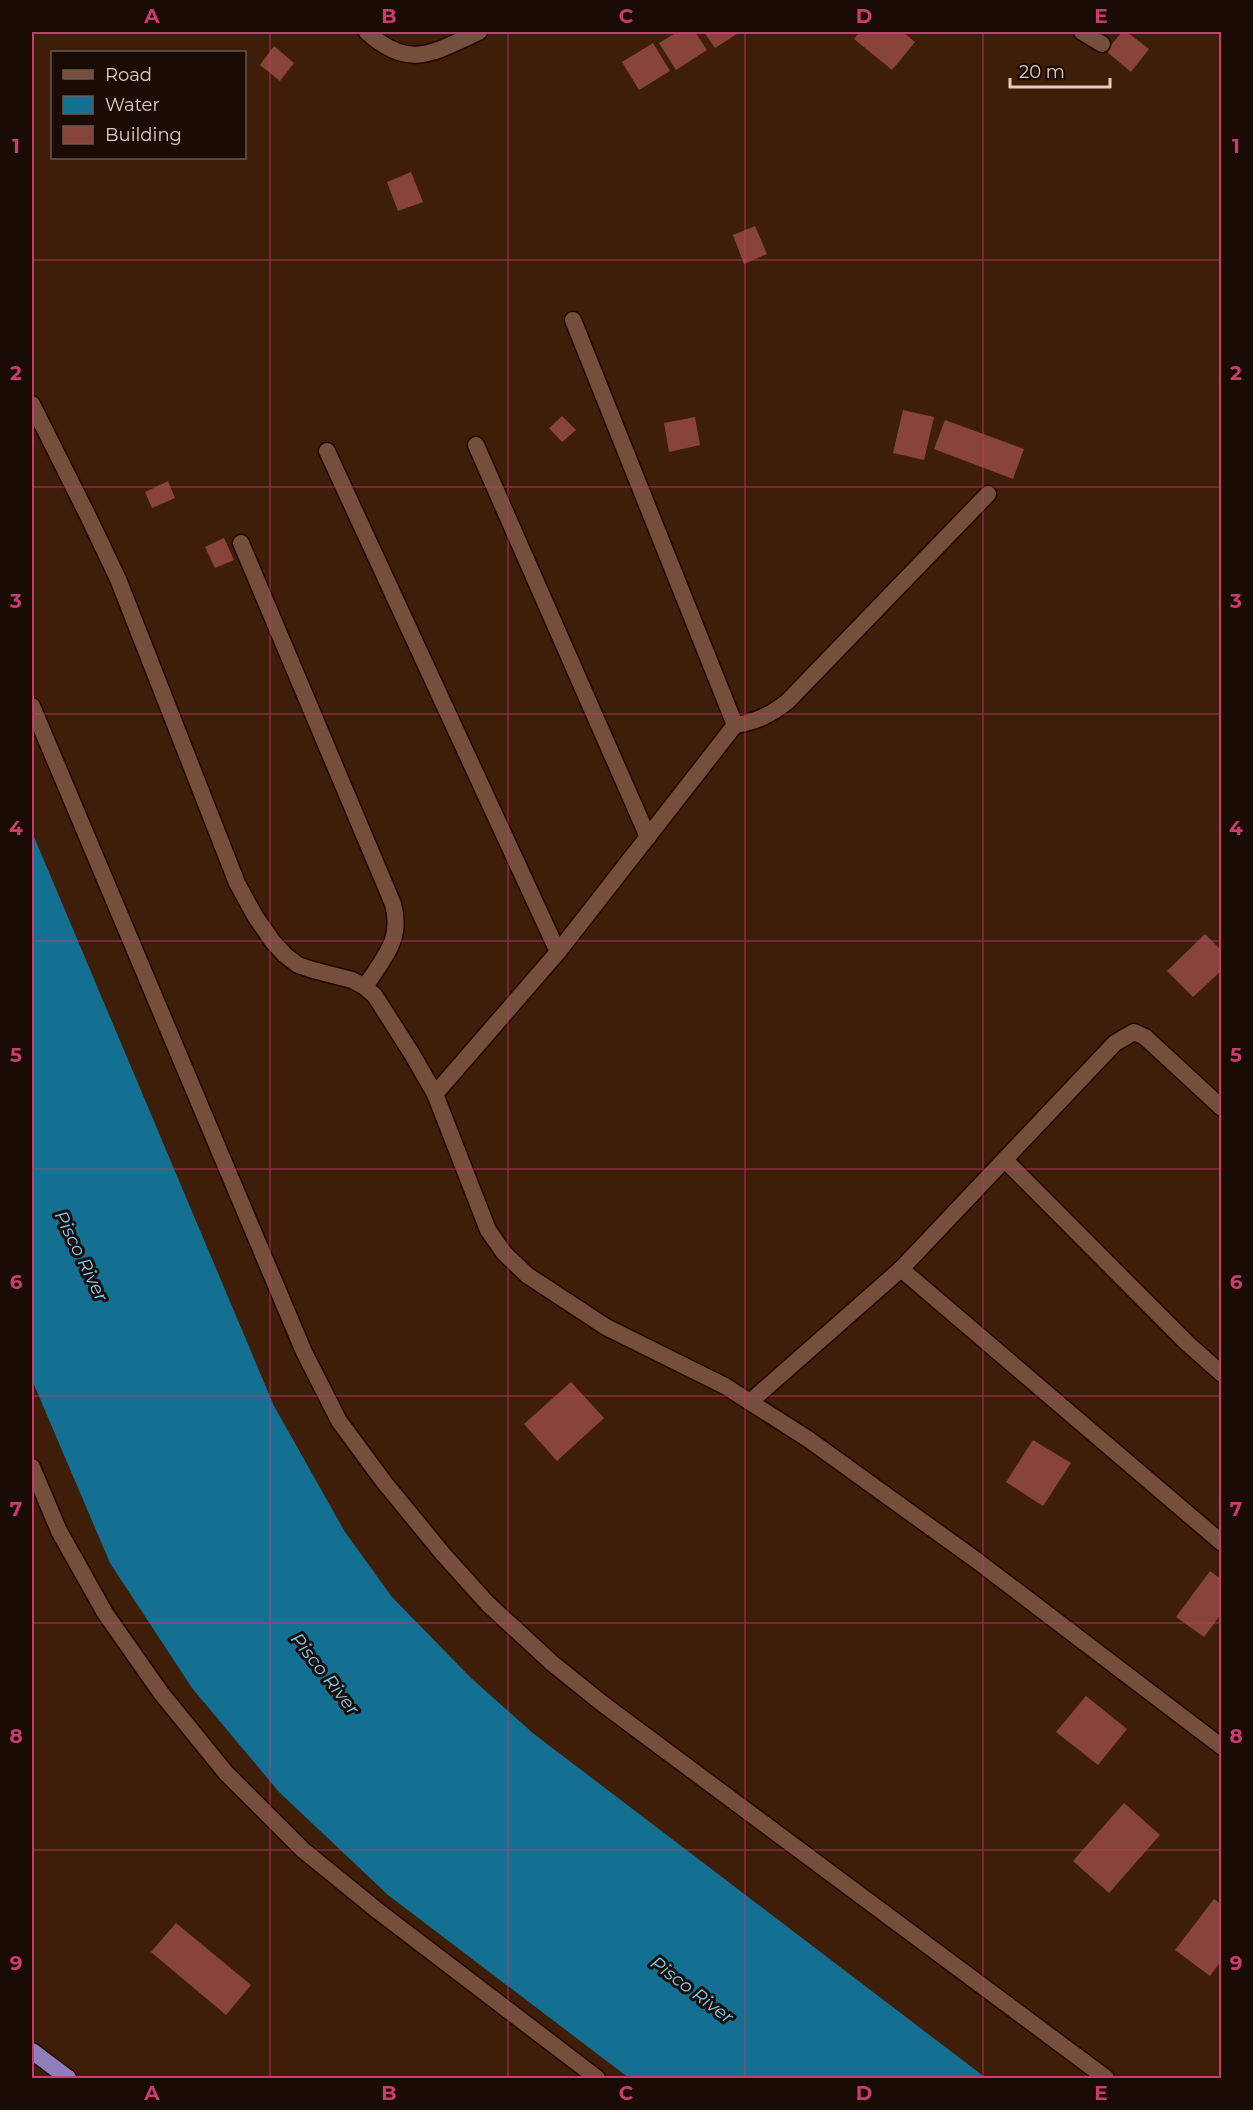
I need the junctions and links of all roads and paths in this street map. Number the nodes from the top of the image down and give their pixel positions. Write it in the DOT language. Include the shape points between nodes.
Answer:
graph roads {
  1 [pos="367,32"];
  2 [pos="479,32"];
  3 [pos="1083,32"];
  4 [pos="1102,44"];
  5 [pos="573,320"];
  6 [pos="32,404"];
  7 [pos="476,445"];
  8 [pos="327,451"];
  9 [pos="988,494"];
  10 [pos="241,543"];
  11 [pos="32,706"];
  12 [pos="735,725"];
  13 [pos="648,837"];
  14 [pos="558,952"];
  15 [pos="365,987"];
  16 [pos="435,1094"];
  17 [pos="1221,1108"];
  18 [pos="1005,1160"];
  19 [pos="901,1269"];
  20 [pos="1221,1374"];
  21 [pos="751,1401"];
  22 [pos="32,1467"];
  23 [pos="1221,1543"];
  24 [pos="1221,1747"];
  25 [pos="32,2051"];
  26 [pos="68,2079"];
  27 [pos="597,2079"];
  28 [pos="1106,2079"];
  1 -- 2 [label="street" via="386,47 415,56"];
  3 -- 4 [label="street"];
  5 -- 12 [label="street"];
  6 -- 15 [label="street" via="118,579 237,882 255,916 273,942 298,965"];
  7 -- 13 [label="street"];
  8 -- 14 [label="street"];
  9 -- 12 [label="street" via="787,702 756,722"];
  10 -- 15 [label="street" via="393,904 397,930"];
  11 -- 28 [label="street" via="304,1352 339,1421 384,1482 488,1604 552,1663"];
  12 -- 13 [label="street"];
  13 -- 14 [label="street"];
  14 -- 16 [label="street"];
  15 -- 16 [label="street" via="375,996"];
  16 -- 21 [label="street" via="488,1230 504,1253 527,1275 606,1327"];
  17 -- 18 [label="street" via="1145,1037 1134,1032 1115,1043"];
  18 -- 19 [label="street"];
  18 -- 20 [label="street"];
  19 -- 21 [label="street"];
  19 -- 23 [label="street"];
  21 -- 24 [label="street" via="886,1493"];
  22 -- 27 [label="street" via="59,1532 105,1613 161,1693 226,1773 303,1850"];
  25 -- 26 [label="highway"];
}
